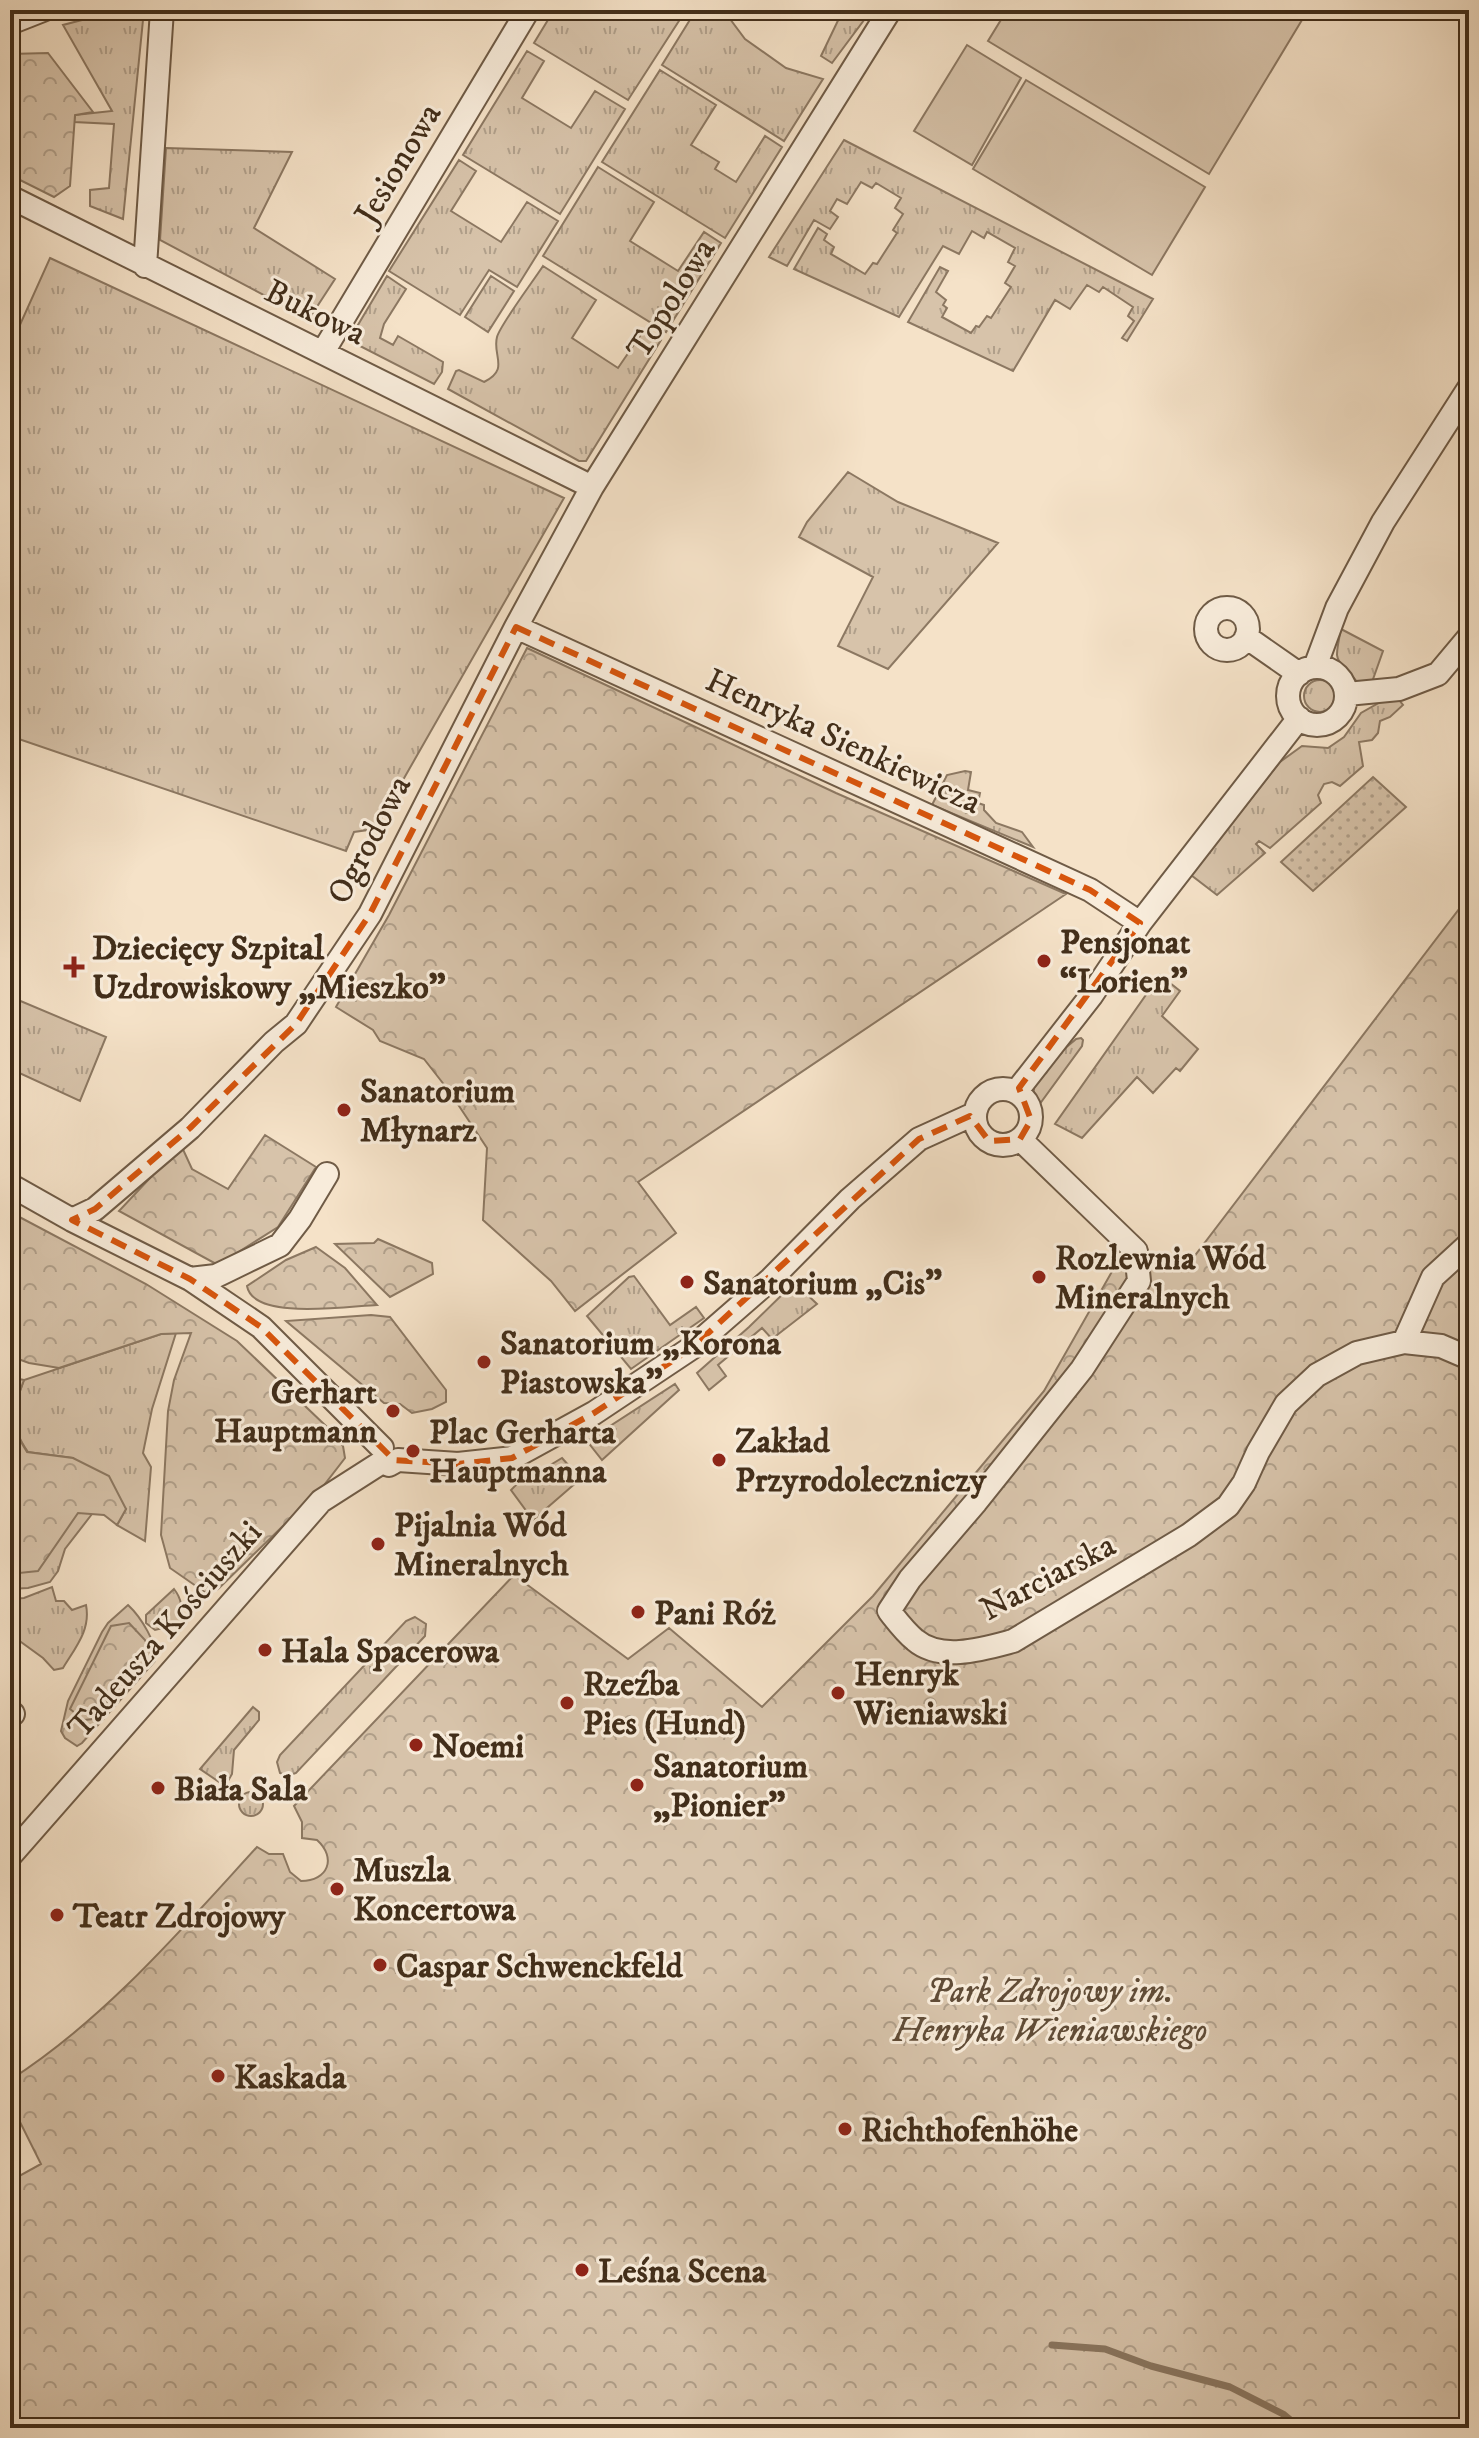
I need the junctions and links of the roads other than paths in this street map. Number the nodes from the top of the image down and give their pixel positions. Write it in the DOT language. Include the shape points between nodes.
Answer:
graph roads {
  1 [pos="43,10"];
  2 [pos="162,10"];
  3 [pos="528,10"];
  4 [pos="890,10"];
  5 [pos="10,23"];
  6 [pos="10,197"];
  7 [pos="145,266"];
  8 [pos="323,352"];
  9 [pos="1469,388"];
  10 [pos="592,487"];
  11 [pos="516,627"];
  12 [pos="1246,637"];
  13 [pos="1469,637"];
  14 [pos="1307,671"];
  15 [pos="1347,694"];
  16 [pos="1299,718"];
  17 [pos="1140,923"];
  18 [pos="1016,1092"];
  19 [pos="974,1114"];
  20 [pos="1020,1139"];
  21 [pos="327,1174"];
  22 [pos="10,1185"];
  23 [pos="72,1220"];
  24 [pos="1469,1244"];
  25 [pos="190,1279"];
  26 [pos="1404,1342"];
  27 [pos="1469,1358"];
  28 [pos="387,1457"];
  29 [pos="10,1856"];
  1 -- 5 [label="street"];
  2 -- 7 [label="street"];
  3 -- 8 [label="street, Jesionowa"];
  4 -- 10 [label="street, Topolowa"];
  6 -- 7 [label="street, Bukowa"];
  7 -- 8 [label="street, Bukowa"];
  8 -- 10 [label="street, Bukowa"];
  9 -- 14 [label="street" via="1383,522"];
  10 -- 11 [label="street, Topolowa"];
  11 -- 17 [label="street, Henryka Sienkiewicza" via="1090,890"];
  11 -- 23 [label="street, Ogrodowa" via="370,914 296,1024 190,1128 95,1209"];
  12 -- 14 [label="street"];
  13 -- 15 [label="street" via="1438,674 1399,689"];
  14 -- 15 [label="street" via="1326,668 1336,674"];
  14 -- 16 [label="street" via="1289,687 1291,710"];
  15 -- 16 [label="street" via="1340,715 1331,722 1309,724"];
  16 -- 17 [label="street"];
  17 -- 18 [label="street"];
  18 -- 19 [label="street" via="994,1090"];
  18 -- 20 [label="street" via="1025,1099 1031,1120"];
  19 -- 20 [label="street" via="975,1125 989,1141 1000,1145"];
  19 -- 28 [label="street" via="919,1139 693,1347 594,1413 512,1458 458,1464"];
  20 -- 26 [label="street, Narciarska" via="1136,1251 1139,1281 1082,1369 889,1611 916,1642 958,1652 1013,1641 1189,1535 1228,1506 1286,1404 1317,1375 1357,1353"];
  21 -- 25 [label="street" via="280,1245 216,1276"];
  22 -- 23 [label="street"];
  23 -- 25 [label="street"];
  24 -- 26 [label="street" via="1433,1277"];
  25 -- 28 [label="street" via="261,1327"];
  26 -- 27 [label="street" via="1441,1346"];
  28 -- 29 [label="street, Tadeusza Kościuszki" via="321,1501"];
}
